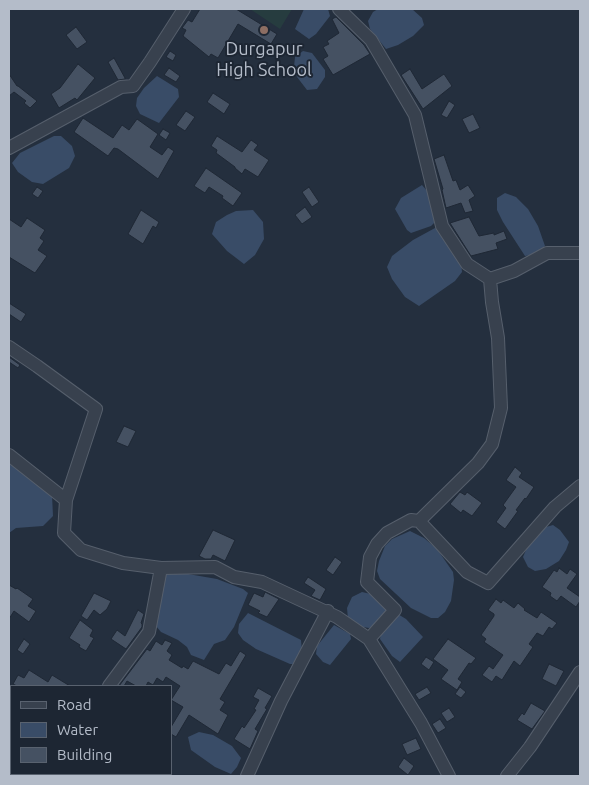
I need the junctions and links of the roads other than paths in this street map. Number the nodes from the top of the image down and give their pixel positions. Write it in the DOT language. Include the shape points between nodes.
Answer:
graph roads {
  1 [pos="184,9"];
  2 [pos="339,9"];
  3 [pos="9,148"];
  4 [pos="580,253"];
  5 [pos="490,279"];
  6 [pos="9,347"];
  7 [pos="9,455"];
  8 [pos="580,486"];
  9 [pos="66,500"];
  10 [pos="419,521"];
  11 [pos="160,568"];
  12 [pos="328,612"];
  13 [pos="369,639"];
  14 [pos="580,672"];
  15 [pos="109,685"];
  16 [pos="247,776"];
  17 [pos="449,776"];
  18 [pos="507,776"];
  1 -- 3 [label="street" via="133,86 121,87"];
  2 -- 5 [label="street" via="371,40 416,115 442,226 467,264"];
  4 -- 5 [label="street" via="547,253 514,271"];
  5 -- 10 [label="street" via="498,338 501,408 492,444 472,469"];
  6 -- 9 [label="street" via="96,409"];
  7 -- 9 [label="street"];
  8 -- 10 [label="street" via="554,507 488,583 467,572"];
  9 -- 11 [label="street" via="64,533 81,550 123,563"];
  10 -- 13 [label="street" via="412,520 387,533 370,557 367,582 395,610"];
  11 -- 12 [label="street" via="215,567 234,577 262,582"];
  11 -- 15 [label="street" via="149,632"];
  12 -- 13 [label="street"];
  12 -- 16 [label="street" via="281,701"];
  13 -- 17 [label="street" via="421,723"];
  14 -- 18 [label="street"];
}
